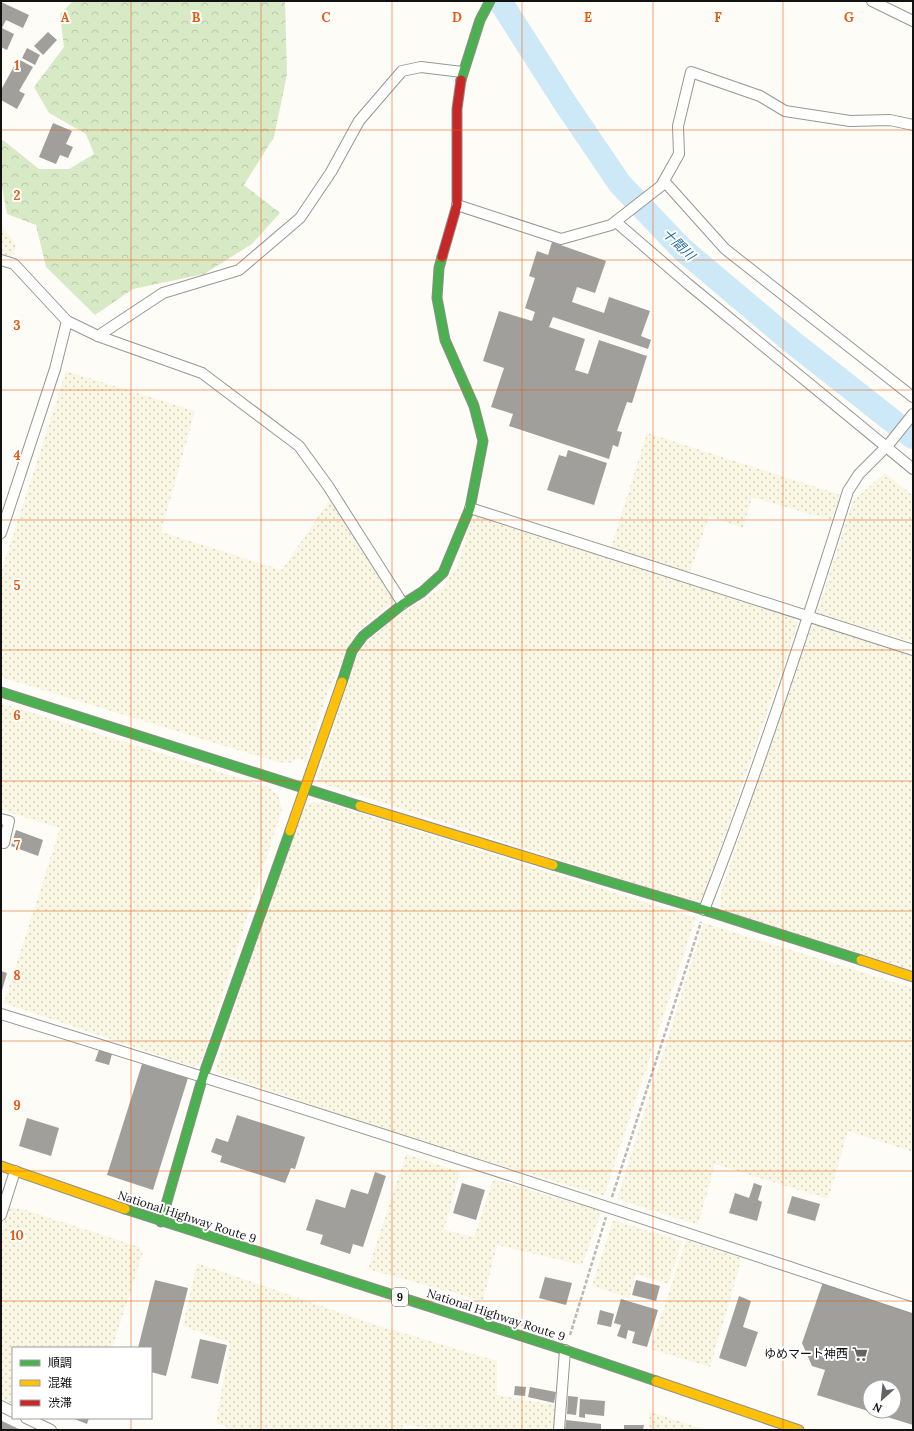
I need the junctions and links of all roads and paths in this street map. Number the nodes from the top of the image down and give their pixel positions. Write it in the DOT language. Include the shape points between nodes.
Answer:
graph roads {
  1 [pos="490,1"];
  2 [pos="872,1"];
  3 [pos="913,21"];
  4 [pos="462,72"];
  5 [pos="913,125"];
  6 [pos="662,184"];
  7 [pos="457,205"];
  8 [pos="619,220"];
  9 [pos="1,260"];
  10 [pos="67,321"];
  11 [pos="98,336"];
  12 [pos="913,397"];
  13 [pos="913,414"];
  14 [pos="888,445"];
  15 [pos="913,469"];
  16 [pos="470,508"];
  17 [pos="1,533"];
  18 [pos="403,604"];
  19 [pos="809,616"];
  20 [pos="913,650"];
  21 [pos="1,692"];
  22 [pos="305,790"];
  23 [pos="1,818"];
  24 [pos="4,843"];
  25 [pos="704,910"];
  26 [pos="913,977"];
  27 [pos="1,1014"];
  28 [pos="203,1076"];
  29 [pos="1,1166"];
  30 [pos="15,1171"];
  31 [pos="609,1207"];
  32 [pos="1,1215"];
  33 [pos="161,1222"];
  34 [pos="913,1308"];
  35 [pos="565,1350"];
  36 [pos="1,1406"];
  37 [pos="12,1412"];
  38 [pos="28,1419"];
  39 [pos="51,1430"];
  40 [pos="560,1430"];
  41 [pos="799,1430"];
  1 -- 4 [label="main road" via="480,20"];
  2 -- 3 [label="street"];
  4 -- 7 [label="main road" via="457,109"];
  4 -- 11 [label="street" via="421,67 402,71 359,121 331,172 300,218 239,270 163,294"];
  5 -- 6 [label="street" via="890,120 850,121 785,111 760,96 691,72 678,126 679,154"];
  6 -- 8 [label="street"];
  6 -- 12 [label="street" via="725,249"];
  7 -- 8 [label="street" via="561,239 611,225"];
  7 -- 16 [label="main road" via="439,268 437,298 445,340 474,406 482,441"];
  8 -- 14 [label="street" via="694,289"];
  9 -- 10 [label="street" via="14,264"];
  10 -- 11 [label="street"];
  10 -- 17 [label="street" via="55,369"];
  11 -- 18 [label="street" via="202,373 299,446 328,486"];
  13 -- 14 [label="street"];
  14 -- 15 [label="street"];
  14 -- 19 [label="street" via="859,474 848,491"];
  16 -- 18 [label="main road" via="444,573"];
  16 -- 19 [label="street"];
  18 -- 22 [label="main road" via="363,636 352,651"];
  19 -- 20 [label="street"];
  19 -- 25 [label="street" via="736,829"];
  21 -- 22 [label="main road"];
  22 -- 25 [label="main road"];
  22 -- 28 [label="main road"];
  23 -- 24 [label="street" via="9,821"];
  25 -- 26 [label="main road"];
  25 -- 31 [label="path"];
  27 -- 28 [label="street"];
  28 -- 31 [label="street"];
  28 -- 33 [label="main road"];
  29 -- 30 [label="main road, National Highway Route 9 / 9"];
  30 -- 32 [label="street"];
  30 -- 33 [label="main road, National Highway Route 9 / 9"];
  31 -- 34 [label="street"];
  31 -- 35 [label="path"];
  33 -- 35 [label="main road, National Highway Route 9 / 9"];
  35 -- 40 [label="street"];
  35 -- 41 [label="main road, National Highway Route 9 / 9"];
  36 -- 37 [label="street"];
  38 -- 39 [label="street"];
}
